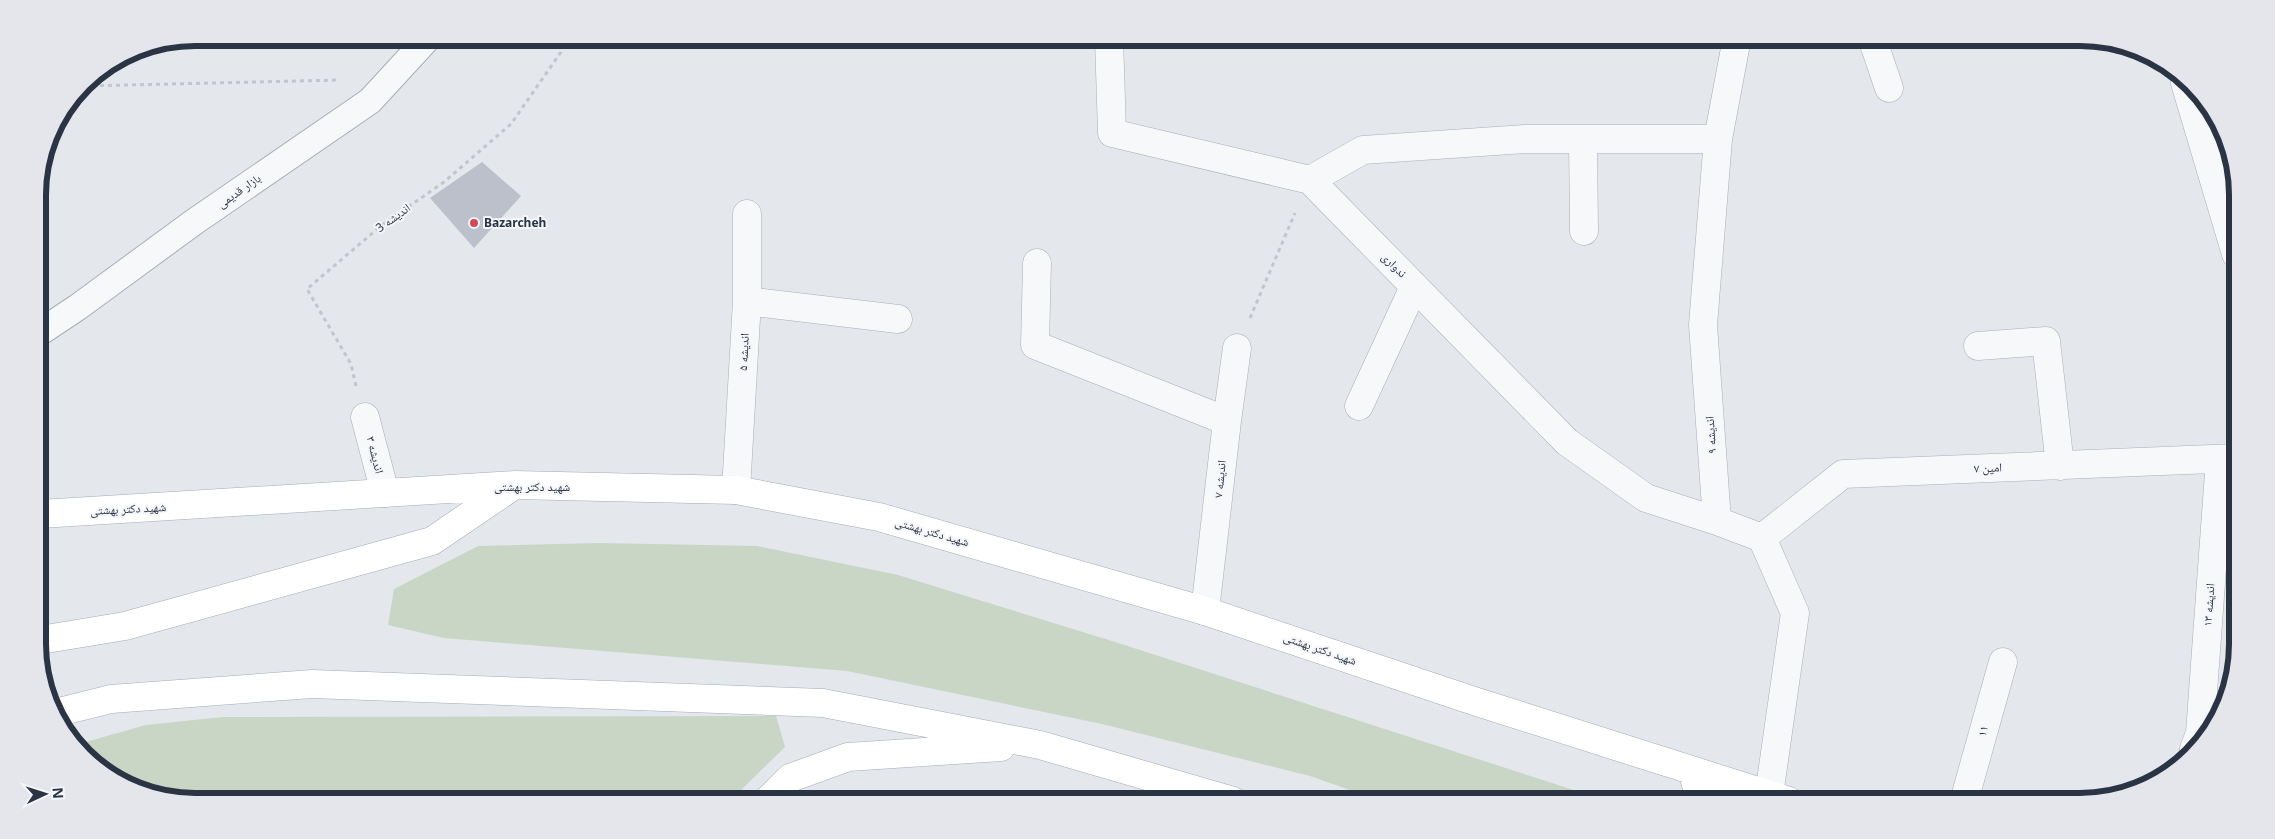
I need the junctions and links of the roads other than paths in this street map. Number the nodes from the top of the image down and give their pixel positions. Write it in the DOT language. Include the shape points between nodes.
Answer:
graph roads {
  1 [pos="421,46"];
  2 [pos="1109,46"];
  3 [pos="1735,46"];
  4 [pos="1875,46"];
  5 [pos="1889,88"];
  6 [pos="2188,93"];
  7 [pos="1584,139"];
  8 [pos="1718,139"];
  9 [pos="1310,180"];
  10 [pos="748,214"];
  11 [pos="1584,231"];
  12 [pos="2229,231"];
  13 [pos="1037,263"];
  14 [pos="1414,287"];
  15 [pos="746,301"];
  16 [pos="898,319"];
  17 [pos="47,328"];
  18 [pos="1978,346"];
  19 [pos="1237,348"];
  20 [pos="1359,406"];
  21 [pos="365,418"];
  22 [pos="1226,421"];
  23 [pos="2228,459"];
  24 [pos="2060,466"];
  25 [pos="515,485"];
  26 [pos="736,490"];
  27 [pos="384,493"];
  28 [pos="46,514"];
  29 [pos="1717,521"];
  30 [pos="1762,538"];
  31 [pos="1205,611"];
  32 [pos="46,639"];
  33 [pos="2002,662"];
  34 [pos="63,711"];
  35 [pos="2200,731"];
  36 [pos="1040,745"];
  37 [pos="1692,771"];
  38 [pos="1204,792"];
  39 [pos="1698,792"];
  40 [pos="1760,792"];
  41 [pos="1780,792"];
  42 [pos="1966,792"];
  43 [pos="775,793"];
  1 -- 17 [label="street, بازار قدیمی" via="370,101"];
  2 -- 9 [label="street" via="1112,133"];
  3 -- 8 [label="street, اندیشه ۹"];
  4 -- 5 [label="street"];
  6 -- 12 [label="street"];
  7 -- 8 [label="street"];
  7 -- 9 [label="street" via="1525,139 1363,150"];
  7 -- 11 [label="street"];
  8 -- 29 [label="street, اندیشه ۹" via="1703,325"];
  9 -- 14 [label="street, ندواری"];
  10 -- 15 [label="street, اندیشه ۵"];
  13 -- 22 [label="street" via="1035,345"];
  14 -- 20 [label="street"];
  14 -- 29 [label="street, ندواری" via="1567,442 1646,498"];
  15 -- 16 [label="street"];
  15 -- 26 [label="street, اندیشه ۵"];
  18 -- 24 [label="street" via="2046,341"];
  19 -- 22 [label="street, اندیشه ۷"];
  21 -- 27 [label="street, اندیشه ۳"];
  22 -- 31 [label="street, اندیشه ۷"];
  23 -- 24 [label="street, امین ۷"];
  23 -- 35 [label="street, اندیشه ۱۳"];
  24 -- 30 [label="street, امین ۷" via="1843,474"];
  25 -- 26 [label="main road, شهید دکتر بهشتی"];
  25 -- 27 [label="main road, شهید دکتر بهشتی"];
  25 -- 32 [label="main road" via="432,541 125,626"];
  26 -- 31 [label="main road, شهید دکتر بهشتی" via="879,517"];
  27 -- 28 [label="main road, شهید دکتر بهشتی"];
  29 -- 30 [label="street"];
  30 -- 41 [label="street" via="1795,614"];
  31 -- 37 [label="main road, شهید دکتر بهشتی"];
  33 -- 42 [label="street, ۱۱"];
  34 -- 36 [label="main road" via="110,699 312,684 823,703"];
  36 -- 38 [label="main road"];
  36 -- 43 [label="main road" via="848,757 790,778"];
  37 -- 39 [label="main road"];
  37 -- 40 [label="main road, شهید دکتر بهشتی"];
}
